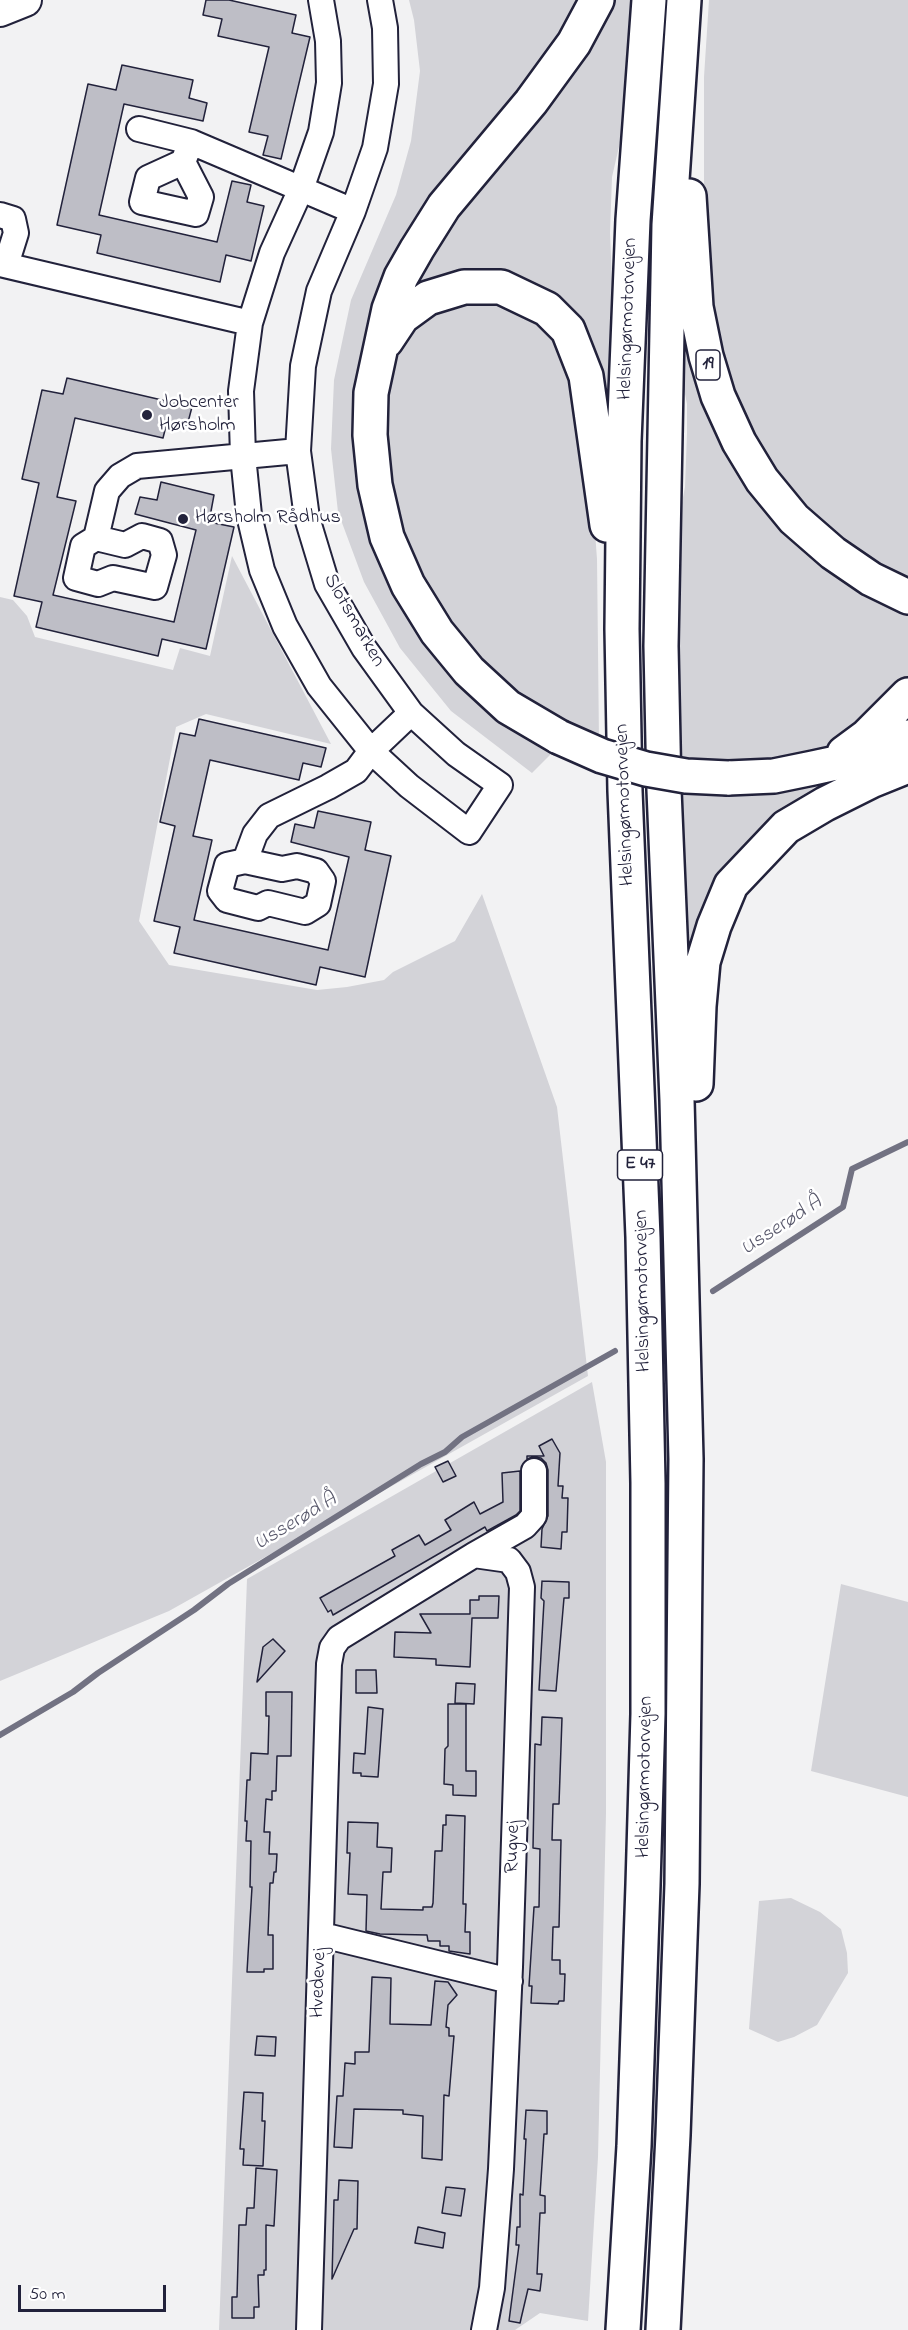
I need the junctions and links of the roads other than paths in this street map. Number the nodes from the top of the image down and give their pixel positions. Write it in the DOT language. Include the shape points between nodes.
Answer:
graph roads {
  1 [pos="25,0"];
  2 [pos="321,0"];
  3 [pos="380,0"];
  4 [pos="597,0"];
  5 [pos="649,0"];
  6 [pos="684,0"];
  7 [pos="0,10"];
  8 [pos="680,50"];
  9 [pos="139,129"];
  10 [pos="301,189"];
  11 [pos="353,211"];
  12 [pos="0,215"];
  13 [pos="3,265"];
  14 [pos="250,323"];
  15 [pos="380,350"];
  16 [pos="298,451"];
  17 [pos="243,456"];
  18 [pos="96,538"];
  19 [pos="908,597"];
  20 [pos="622,629"];
  21 [pos="908,695"];
  22 [pos="411,713"];
  23 [pos="908,737"];
  24 [pos="372,751"];
  25 [pos="908,766"];
  26 [pos="813,768"];
  27 [pos="245,861"];
  28 [pos="686,1459"];
  29 [pos="534,1471"];
  30 [pos="525,1526"];
  31 [pos="474,1554"];
  32 [pos="521,1582"];
  33 [pos="322,1935"];
  34 [pos="510,1981"];
  35 [pos="309,2330"];
  36 [pos="484,2330"];
  37 [pos="623,2330"];
  38 [pos="663,2330"];
  1 -- 7 [label="main road"];
  2 -- 10 [label="street, Slotsmarken" via="328,41 329,83 321,132"];
  3 -- 11 [label="street, Slotsmarken" via="386,84 375,148"];
  4 -- 15 [label="highway" via="574,43 531,102 444,206 417,249 389,309"];
  5 -- 20 [label="highway, Helsingørmotorvejen / E 47" via="633,220 624,441"];
  6 -- 8 [label="highway, Helsingørmotorvejen / 19"];
  8 -- 19 [label="highway, 19" via="696,307 718,396 762,480 794,519 871,579"];
  8 -- 28 [label="highway, Helsingørmotorvejen / E 47" via="669,225 661,646"];
  9 -- 10 [label="street" via="187,152"];
  10 -- 11 [label="street"];
  10 -- 14 [label="street, Slotsmarken" via="272,253"];
  11 -- 16 [label="street, Slotsmarken" via="319,291 303,366"];
  12 -- 13 [label="street" via="13,219 16,233"];
  13 -- 14 [label="street"];
  14 -- 17 [label="street, Slotsmarken" via="241,391"];
  15 -- 20 [label="highway" via="402,317 428,298 464,287 501,287 547,309 568,330 586,376"];
  15 -- 26 [label="highway, bridge" via="371,393 370,435 375,485 387,537 408,585 437,632 469,671 508,707 558,737 646,769 728,778 774,776"];
  16 -- 17 [label="street"];
  16 -- 22 [label="street, Slotsmarken" via="307,518 327,584 364,648"];
  17 -- 18 [label="street" via="136,466 107,491"];
  17 -- 24 [label="street, Slotsmarken" via="249,514 262,570 285,626 319,686"];
  20 -- 37 [label="highway, Helsingørmotorvejen / E 47" via="648,1483 643,1897"];
  21 -- 26 [label="highway" via="867,736 846,752"];
  22 -- 24 [label="street"];
  22 -- 24 [label="street, Slotsmarken" via="456,754 501,785 469,832 408,786"];
  23 -- 26 [label="highway" via="859,758"];
  24 -- 27 [label="street" via="356,771 269,816 255,834"];
  25 -- 28 [label="highway" via="834,799 786,827 731,885 714,926 703,962 699,1006 695,1106 700,1328"];
  28 -- 38 [label="highway, Helsingørmotorvejen / E 47" via="682,1884"];
  29 -- 30 [label="street, Rugvej" via="534,1516"];
  30 -- 31 [label="street"];
  30 -- 32 [label="street, Rugvej"];
  31 -- 32 [label="street" via="509,1560"];
  31 -- 33 [label="street, Hvedevej" via="339,1638 332,1648"];
  32 -- 34 [label="street, Rugvej"];
  33 -- 34 [label="street"];
  33 -- 35 [label="street, Hvedevej"];
  34 -- 36 [label="street, Rugvej" via="501,2169 492,2288"];
}
